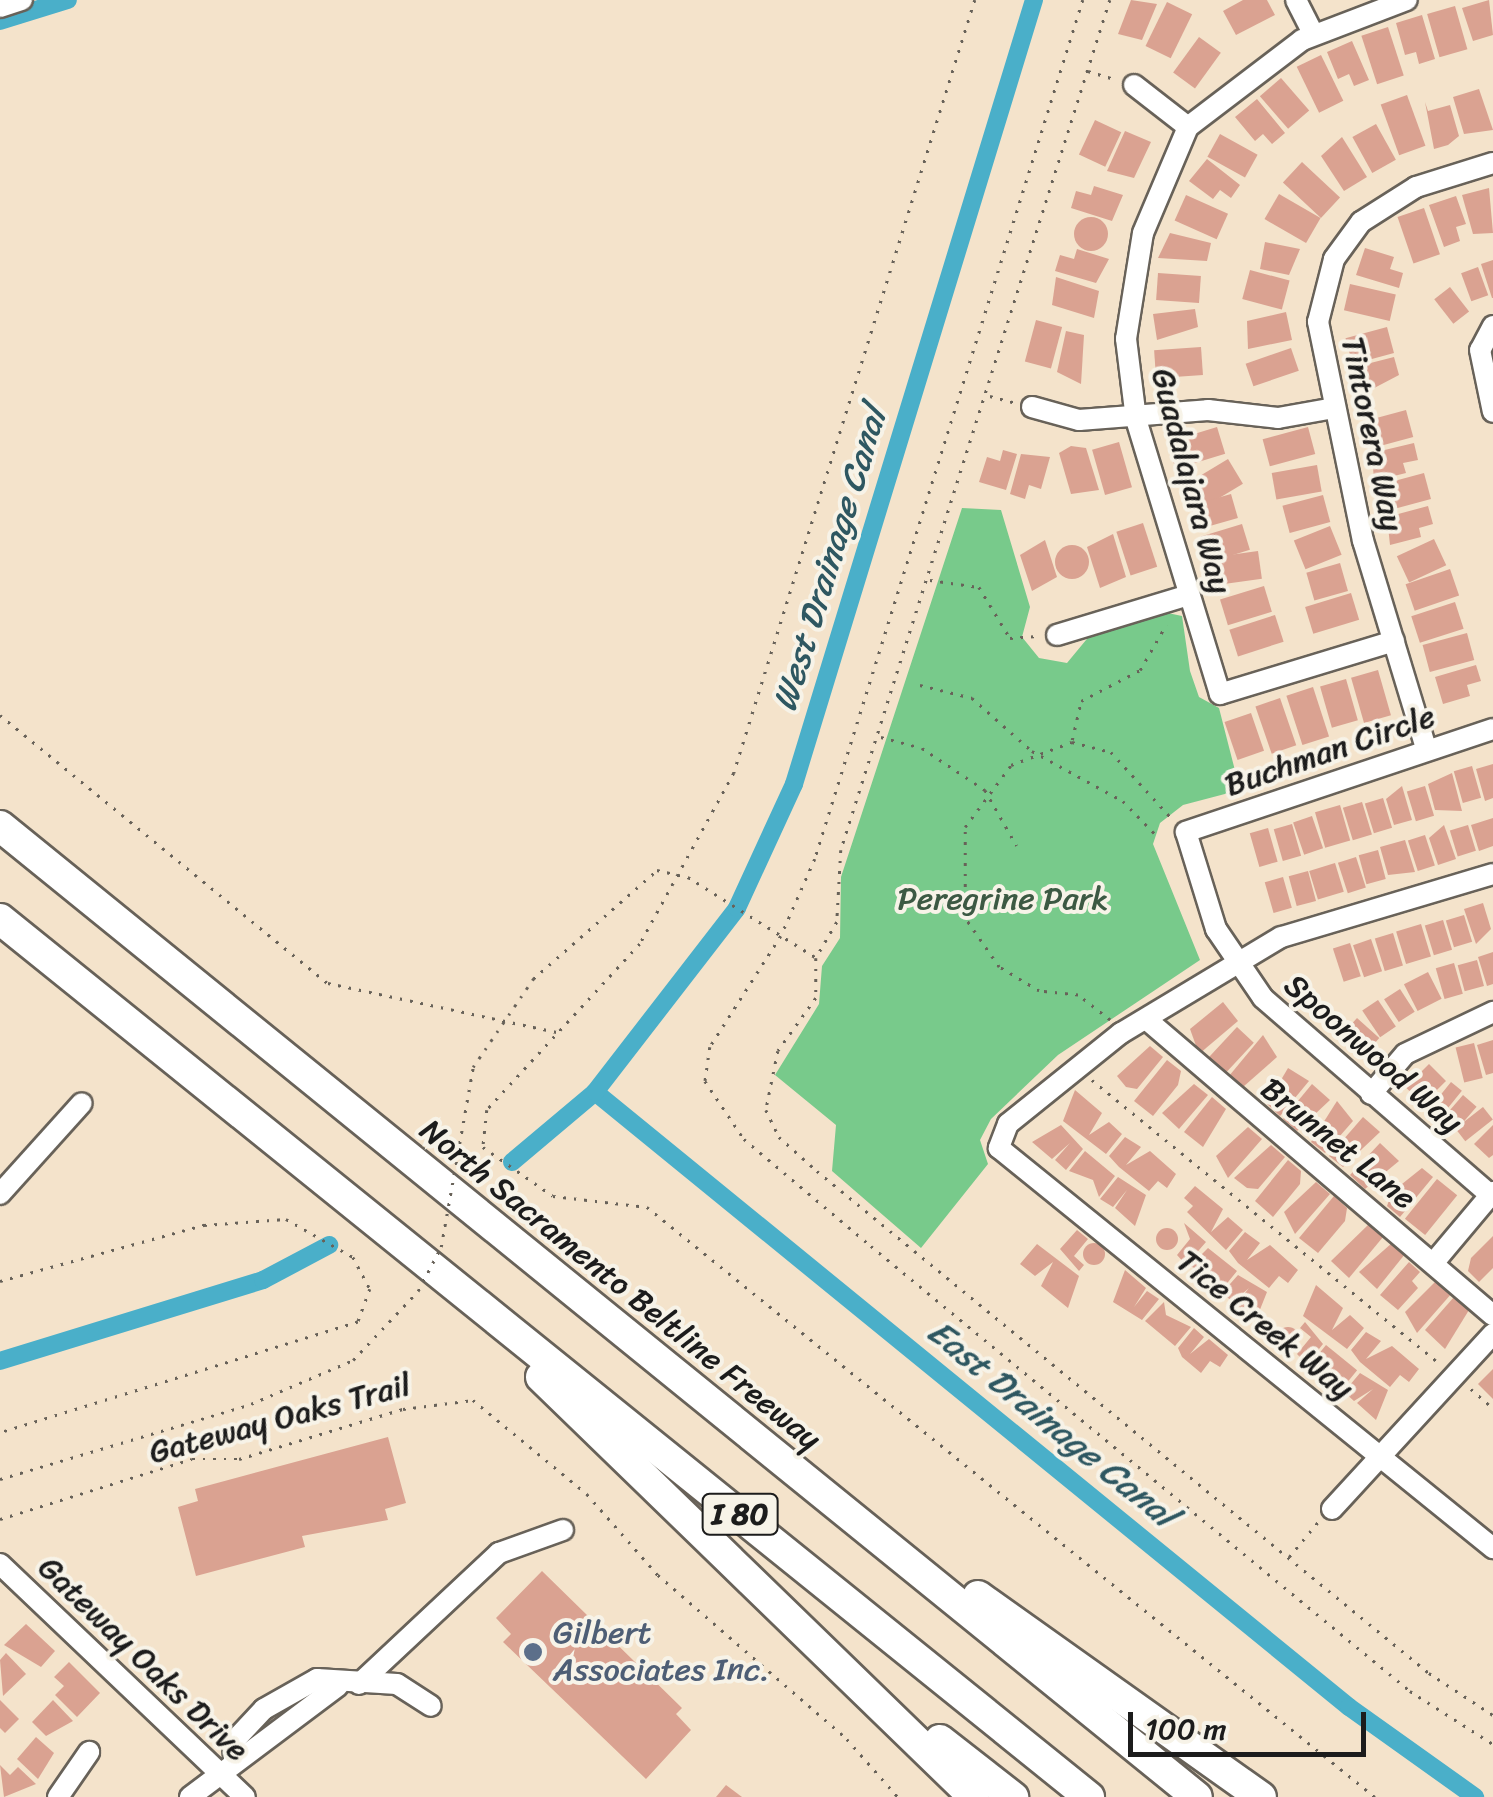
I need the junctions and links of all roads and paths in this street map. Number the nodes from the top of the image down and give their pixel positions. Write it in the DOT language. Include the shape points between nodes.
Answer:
graph roads {
  1 [pos="22,0"];
  2 [pos="975,0"];
  3 [pos="1082,0"];
  4 [pos="1110,0"];
  5 [pos="1296,0"];
  6 [pos="1406,0"];
  7 [pos="0,7"];
  8 [pos="1313,34"];
  9 [pos="1088,72"];
  10 [pos="1134,85"];
  11 [pos="1188,127"];
  12 [pos="1493,164"];
  13 [pos="1493,326"];
  14 [pos="987,395"];
  15 [pos="1032,407"];
  16 [pos="1334,408"];
  17 [pos="1493,412"];
  18 [pos="1136,419"];
  19 [pos="929,580"];
  20 [pos="1189,594"];
  21 [pos="1166,624"];
  22 [pos="1057,635"];
  23 [pos="1394,640"];
  24 [pos="920,686"];
  25 [pos="0,715"];
  26 [pos="1493,729"];
  27 [pos="879,736"];
  28 [pos="1072,742"];
  29 [pos="1426,748"];
  30 [pos="1032,751"];
  31 [pos="985,790"];
  32 [pos="0,826"];
  33 [pos="1186,832"];
  34 [pos="1158,837"];
  35 [pos="1017,846"];
  36 [pos="681,874"];
  37 [pos="1493,874"];
  38 [pos="0,919"];
  39 [pos="781,936"];
  40 [pos="816,958"];
  41 [pos="1236,962"];
  42 [pos="1493,1012"];
  43 [pos="1146,1019"];
  44 [pos="560,1032"];
  45 [pos="1121,1033"];
  46 [pos="1084,1073"];
  47 [pos="1371,1094"];
  48 [pos="82,1103"];
  49 [pos="0,1194"];
  50 [pos="1492,1194"];
  51 [pos="391,1233"];
  52 [pos="1435,1261"];
  53 [pos="0,1281"];
  54 [pos="1493,1315"];
  55 [pos="1493,1334"];
  56 [pos="1442,1365"];
  57 [pos="1462,1382"];
  58 [pos="692,1388"];
  59 [pos="1493,1408"];
  60 [pos="0,1433"];
  61 [pos="1376,1454"];
  62 [pos="0,1478"];
  63 [pos="1327,1513"];
  64 [pos="0,1518"];
  65 [pos="563,1530"];
  66 [pos="1493,1548"];
  67 [pos="1290,1558"];
  68 [pos="0,1564"];
  69 [pos="827,1652"];
  70 [pos="348,1685"];
  71 [pos="431,1706"];
  72 [pos="1493,1715"];
  73 [pos="1493,1744"];
  74 [pos="89,1752"];
  75 [pos="225,1763"];
  76 [pos="58,1797"];
  77 [pos="190,1797"];
  78 [pos="245,1797"];
  79 [pos="898,1797"];
  80 [pos="974,1797"];
  81 [pos="1013,1797"];
  82 [pos="1088,1797"];
  83 [pos="1197,1797"];
  84 [pos="1261,1797"];
  85 [pos="1375,1797"];
  1 -- 7 [label="street"];
  2 -- 36 [label="path" via="759,700 734,773"];
  3 -- 39 [label="path" via="870,696"];
  4 -- 9 [label="path"];
  5 -- 8 [label="street"];
  6 -- 8 [label="street"];
  8 -- 11 [label="street"];
  9 -- 10 [label="path"];
  9 -- 14 [label="path"];
  10 -- 11 [label="street"];
  11 -- 18 [label="street, Guadalajara Way" via="1134,268 1126,339"];
  12 -- 16 [label="street, Tintorera Way" via="1398,195 1348,237 1318,322"];
  13 -- 17 [label="street" via="1480,350"];
  14 -- 15 [label="path"];
  14 -- 19 [label="path"];
  15 -- 18 [label="street" via="1062,418"];
  16 -- 18 [label="street" via="1278,418 1208,410"];
  16 -- 23 [label="street, Tintorera Way"];
  18 -- 20 [label="street, Guadalajara Way"];
  19 -- 22 [label="path" via="990,594 1010,638"];
  19 -- 27 [label="path"];
  20 -- 22 [label="street"];
  20 -- 23 [label="street, Guadalajara Way" via="1220,694"];
  21 -- 28 [label="path" via="1140,670 1081,701"];
  23 -- 29 [label="street, Tintorera Way"];
  24 -- 30 [label="path" via="958,690"];
  25 -- 44 [label="path" via="313,974"];
  26 -- 29 [label="street, Buchman Circle"];
  27 -- 31 [label="path" via="922,748"];
  27 -- 40 [label="path" via="837,865 836,930"];
  28 -- 30 [label="path"];
  28 -- 33 [label="path" via="1111,752"];
  29 -- 33 [label="street, Buchman Circle"];
  30 -- 31 [label="path"];
  30 -- 34 [label="path" via="1082,771"];
  31 -- 35 [label="path"];
  31 -- 45 [label="path" via="965,828 965,918 999,967 1040,990 1098,1006"];
  32 -- 58 [label="highway, North Sacramento Beltline Freeway / I 80"];
  33 -- 41 [label="street, Spoonwood Way" via="1203,898"];
  36 -- 39 [label="path"];
  36 -- 44 [label="path" via="640,944"];
  36 -- 62 [label="path, bridge" via="640,878 533,979 474,1067 441,1247 418,1291 353,1360 251,1404"];
  37 -- 41 [label="street" via="1281,936"];
  38 -- 51 [label="highway, I 80"];
  39 -- 40 [label="path"];
  39 -- 73 [label="path" via="710,1047 704,1080 719,1112 1410,1690"];
  40 -- 67 [label="path" via="816,998 770,1074 766,1110 779,1137"];
  41 -- 43 [label="street"];
  41 -- 47 [label="street, Spoonwood Way" via="1286,1022"];
  42 -- 47 [label="street" via="1405,1054"];
  43 -- 45 [label="street"];
  43 -- 52 [label="street, Brunnet Lane"];
  44 -- 85 [label="path" via="488,1110 480,1131 491,1159 552,1196 647,1206"];
  45 -- 61 [label="street, Tice Creek Way" via="1008,1124 999,1148"];
  46 -- 56 [label="path"];
  47 -- 50 [label="street, Spoonwood Way"];
  48 -- 49 [label="street"];
  50 -- 52 [label="street"];
  51 -- 69 [label="highway"];
  51 -- 82 [label="highway, I 80"];
  52 -- 54 [label="street, Brunnet Lane"];
  53 -- 60 [label="path" via="204,1225 286,1219 352,1256 370,1289 358,1322"];
  55 -- 61 [label="street"];
  57 -- 59 [label="path"];
  58 -- 83 [label="highway, North Sacramento Beltline Freeway / I 80"];
  58 -- 84 [label="highway"];
  61 -- 63 [label="street"];
  61 -- 66 [label="street, Tice Creek Way"];
  63 -- 67 [label="path"];
  64 -- 79 [label="path, Gateway Oaks Trail" via="192,1458 240,1460 404,1409 473,1400 587,1494 658,1576 847,1739"];
  65 -- 70 [label="street" via="499,1553"];
  67 -- 72 [label="path"];
  68 -- 75 [label="street, Gateway Oaks Drive"];
  69 -- 80 [label="highway"];
  69 -- 81 [label="highway"];
  70 -- 71 [label="street" via="397,1684"];
  70 -- 75 [label="street" via="317,1679 290,1690 233,1742"];
  74 -- 76 [label="street"];
  75 -- 77 [label="street"];
  75 -- 78 [label="street, Gateway Oaks Drive"];
}
